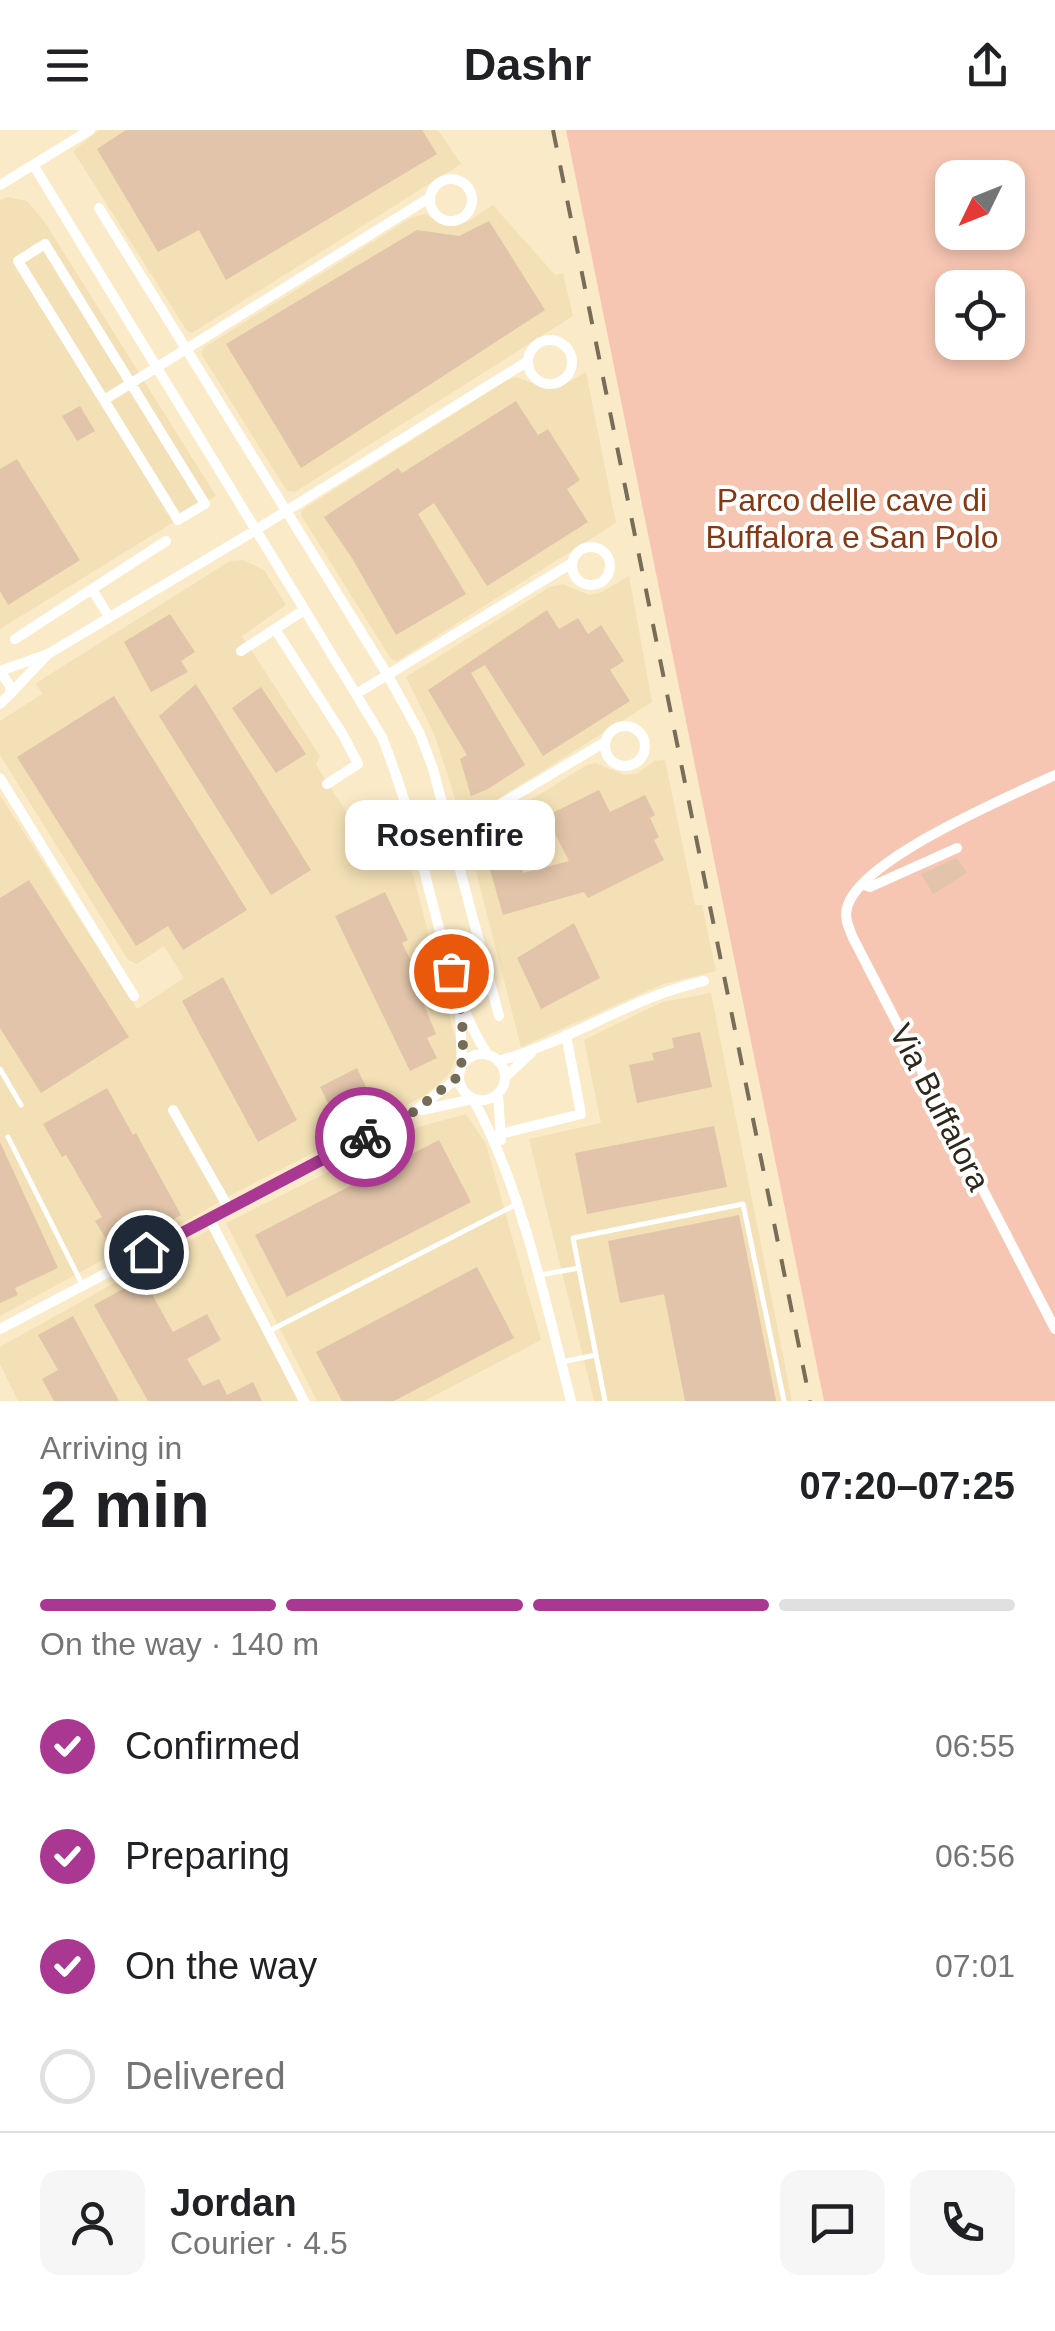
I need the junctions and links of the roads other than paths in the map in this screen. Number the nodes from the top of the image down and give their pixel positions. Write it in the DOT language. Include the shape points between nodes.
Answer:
graph roads {
  1 [pos="90,130"];
  2 [pos="34,166"];
  3 [pos="0,185"];
  4 [pos="429,198"];
  5 [pos="99,208"];
  6 [pos="186,348"];
  7 [pos="528,361"];
  8 [pos="158,366"];
  9 [pos="130,384"];
  10 [pos="104,400"];
  11 [pos="286,511"];
  12 [pos="254,532"];
  13 [pos="166,541"];
  14 [pos="572,562"];
  15 [pos="92,589"];
  16 [pos="304,610"];
  17 [pos="109,617"];
  18 [pos="275,629"];
  19 [pos="15,639"];
  20 [pos="241,651"];
  21 [pos="48,654"];
  22 [pos="0,671"];
  23 [pos="386,674"];
  24 [pos="10,694"];
  25 [pos="356,694"];
  26 [pos="0,704"];
  27 [pos="605,742"];
  28 [pos="1055,775"];
  29 [pos="0,778"];
  30 [pos="326,784"];
  31 [pos="408,810"];
  32 [pos="448,821"];
  33 [pos="414,831"];
  34 [pos="376,832"];
  35 [pos="957,848"];
  36 [pos="862,884"];
  37 [pos="478,938"];
  38 [pos="444,948"];
  39 [pos="704,981"];
  40 [pos="458,994"];
  41 [pos="134,996"];
  42 [pos="499,1016"];
  43 [pos="566,1035"];
  44 [pos="532,1052"];
  45 [pos="493,1058"];
  46 [pos="0,1069"];
  47 [pos="461,1071"];
  48 [pos="505,1077"];
  49 [pos="498,1094"];
  50 [pos="473,1098"];
  51 [pos="21,1106"];
  52 [pos="173,1110"];
  53 [pos="412,1113"];
  54 [pos="500,1134"];
  55 [pos="8,1137"];
  56 [pos="506,1175"];
  57 [pos="516,1205"];
  58 [pos="228,1208"];
  59 [pos="209,1218"];
  60 [pos="579,1268"];
  61 [pos="538,1276"];
  62 [pos="83,1286"];
  63 [pos="1055,1329"];
  64 [pos="0,1330"];
  65 [pos="269,1331"];
  66 [pos="596,1355"];
  67 [pos="561,1362"];
  68 [pos="304,1401"];
  69 [pos="571,1401"];
  70 [pos="605,1401"];
  71 [pos="784,1401"];
  1 -- 2 [label="street"];
  2 -- 3 [label="street"];
  2 -- 8 [label="street"];
  4 -- 4 [label="street" via="435,185 455,178 468,186 472,200 468,213 450,222 437,217"];
  4 -- 6 [label="street"];
  5 -- 6 [label="street"];
  6 -- 8 [label="street"];
  6 -- 11 [label="street"];
  7 -- 7 [label="street" via="532,374 549,384 568,376 572,362 554,340 539,342"];
  7 -- 11 [label="street"];
  8 -- 9 [label="street"];
  8 -- 12 [label="street"];
  9 -- 10 [label="street"];
  9 -- 10 [label="street" via="205,504 178,520"];
  9 -- 10 [label="street" via="44,244 18,261"];
  11 -- 12 [label="street"];
  11 -- 23 [label="street"];
  12 -- 16 [label="street"];
  12 -- 17 [label="street"];
  13 -- 15 [label="street"];
  14 -- 23 [label="street"];
  15 -- 17 [label="street"];
  15 -- 19 [label="street"];
  16 -- 18 [label="street"];
  16 -- 25 [label="street"];
  17 -- 21 [label="street"];
  18 -- 20 [label="street"];
  18 -- 30 [label="street" via="358,764"];
  21 -- 22 [label="street"];
  21 -- 24 [label="street"];
  22 -- 24 [label="street"];
  23 -- 25 [label="street"];
  23 -- 32 [label="street" via="420,734"];
  24 -- 26 [label="street"];
  25 -- 31 [label="street" via="382,737"];
  27 -- 27 [label="street" via="612,731 630,726 644,739 644,752 630,766 617,764"];
  27 -- 32 [label="street" via="498,804"];
  28 -- 36 [label="street" via="956,822"];
  29 -- 41 [label="street"];
  31 -- 33 [label="street"];
  31 -- 34 [label="street"];
  32 -- 33 [label="street"];
  32 -- 37 [label="street"];
  33 -- 38 [label="street"];
  35 -- 36 [label="street"];
  36 -- 63 [label="street, Via Buffalora" via="847,906 853,938"];
  37 -- 38 [label="street"];
  37 -- 42 [label="street"];
  38 -- 40 [label="street"];
  39 -- 43 [label="street" via="648,996"];
  40 -- 45 [label="street"];
  40 -- 47 [label="street"];
  43 -- 44 [label="street"];
  43 -- 54 [label="street" via="581,1114"];
  44 -- 45 [label="street"];
  44 -- 48 [label="street"];
  45 -- 47 [label="street" via="473,1056"];
  45 -- 48 [label="street"];
  46 -- 51 [label="lane"];
  47 -- 50 [label="street" via="463,1090"];
  47 -- 53 [label="street"];
  48 -- 49 [label="street"];
  49 -- 50 [label="street"];
  49 -- 54 [label="street"];
  50 -- 53 [label="street"];
  50 -- 56 [label="street"];
  52 -- 58 [label="street"];
  53 -- 58 [label="street"];
  54 -- 56 [label="street"];
  55 -- 62 [label="lane"];
  56 -- 57 [label="street"];
  57 -- 61 [label="street"];
  57 -- 65 [label="lane"];
  58 -- 59 [label="street"];
  59 -- 62 [label="street"];
  59 -- 65 [label="street"];
  60 -- 61 [label="lane"];
  60 -- 66 [label="lane"];
  60 -- 71 [label="lane" via="573,1238 743,1204"];
  61 -- 67 [label="street"];
  62 -- 64 [label="street"];
  65 -- 68 [label="street"];
  66 -- 67 [label="lane"];
  66 -- 70 [label="lane"];
  67 -- 69 [label="street"];
}
